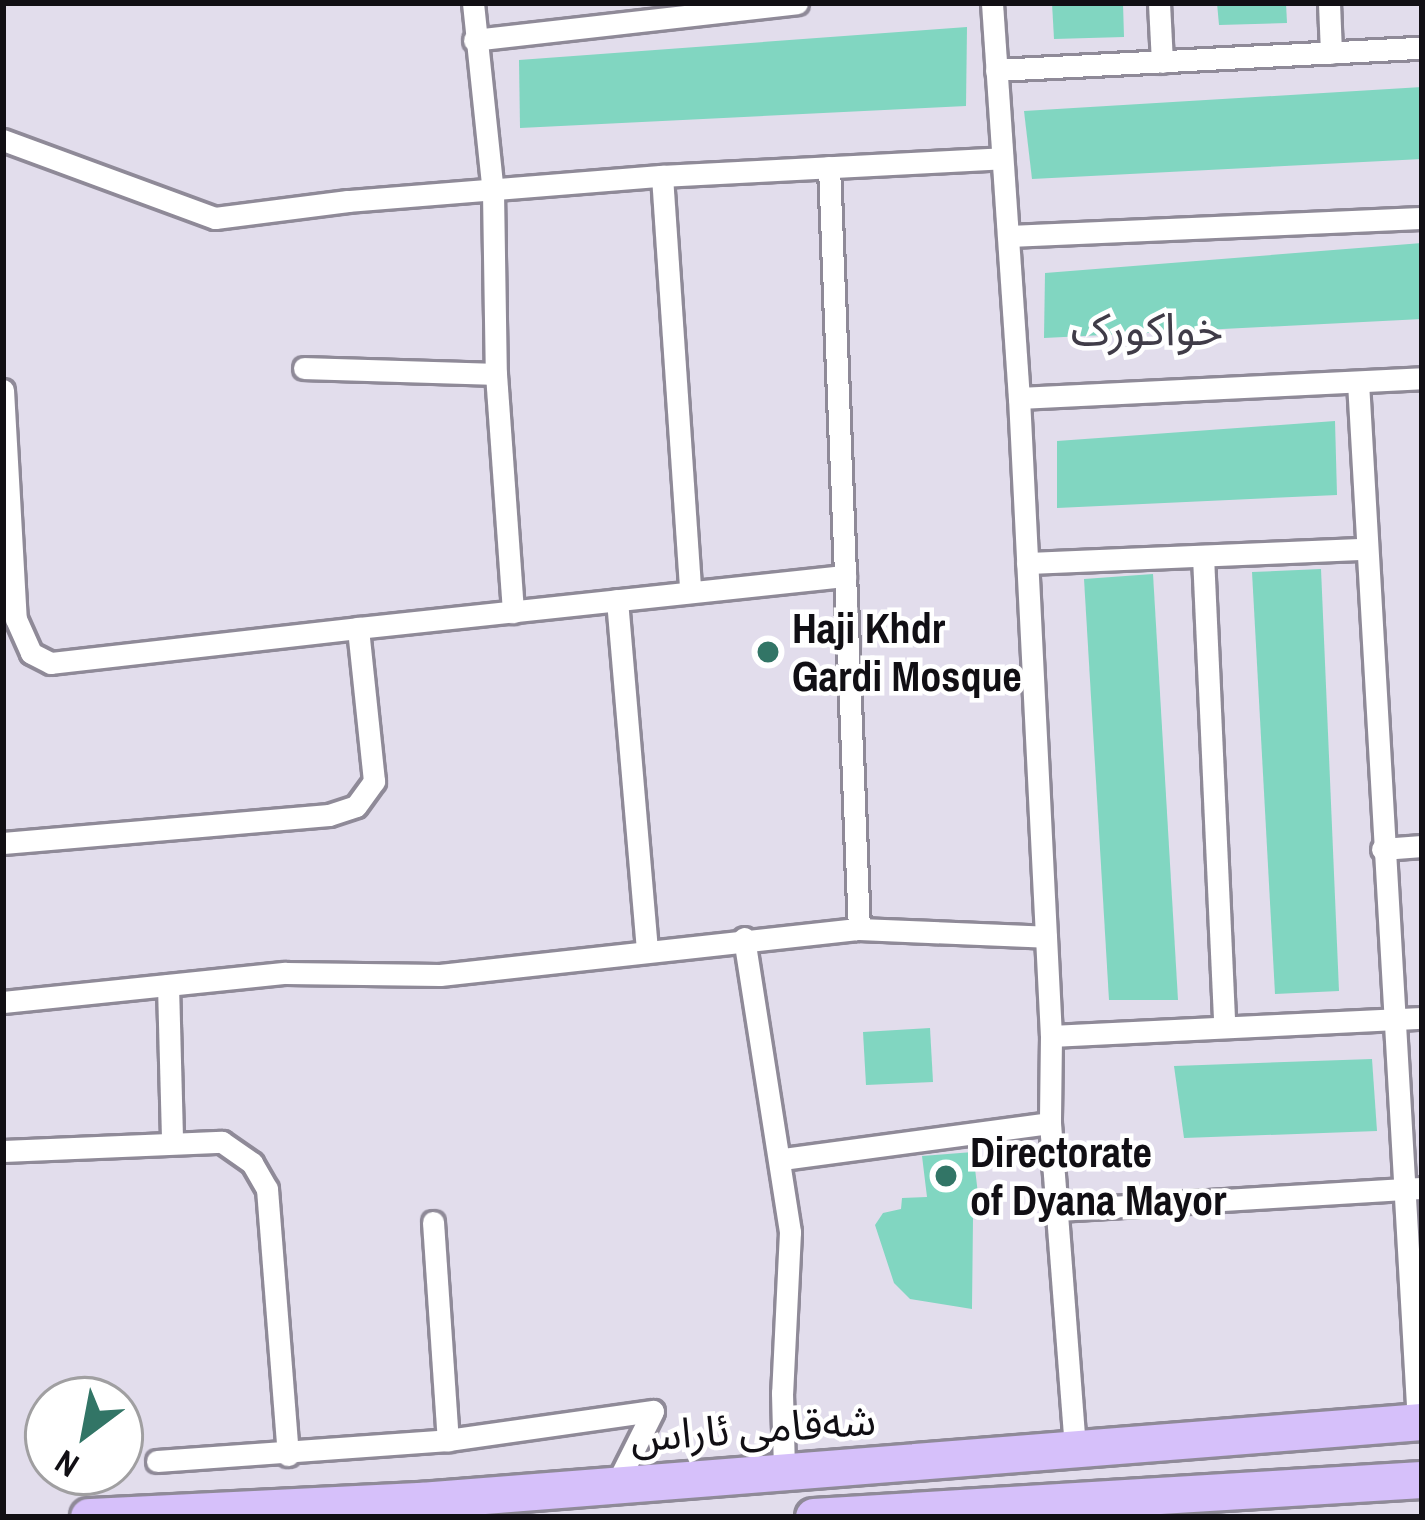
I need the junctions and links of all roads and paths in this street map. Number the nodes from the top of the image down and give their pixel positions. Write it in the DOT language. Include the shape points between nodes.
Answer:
graph roads {
  1 [pos="473,3"];
  2 [pos="797,3"];
  3 [pos="992,3"];
  4 [pos="1159,3"];
  5 [pos="1329,3"];
  6 [pos="630,11"];
  7 [pos="474,40"];
  8 [pos="1422,48"];
  9 [pos="1330,53"];
  10 [pos="1162,62"];
  11 [pos="996,70"];
  12 [pos="3,140"];
  13 [pos="1002,158"];
  14 [pos="829,167"];
  15 [pos="662,176"];
  16 [pos="494,192"];
  17 [pos="1422,218"];
  18 [pos="1008,236"];
  19 [pos="304,368"];
  20 [pos="496,374"];
  21 [pos="1422,378"];
  22 [pos="1358,382"];
  23 [pos="3,390"];
  24 [pos="1019,398"];
  25 [pos="1367,549"];
  26 [pos="1203,556"];
  27 [pos="1027,563"];
  28 [pos="845,576"];
  29 [pos="690,592"];
  30 [pos="617,600"];
  31 [pos="513,612"];
  32 [pos="358,628"];
  33 [pos="3,843"];
  34 [pos="1422,847"];
  35 [pos="1382,849"];
  36 [pos="859,929"];
  37 [pos="1046,937"];
  38 [pos="744,938"];
  39 [pos="647,949"];
  40 [pos="167,985"];
  41 [pos="3,1002"];
  42 [pos="1422,1018"];
  43 [pos="1393,1019"];
  44 [pos="1224,1027"];
  45 [pos="1051,1036"];
  46 [pos="1050,1123"];
  47 [pos="172,1142"];
  48 [pos="3,1151"];
  49 [pos="783,1159"];
  50 [pos="1413,1189"];
  51 [pos="1060,1210"];
  52 [pos="433,1222"];
  53 [pos="1420,1422"];
  54 [pos="448,1440"];
  55 [pos="1075,1449"];
  56 [pos="289,1455"];
  57 [pos="157,1461"];
  58 [pos="784,1471"];
  59 [pos="1422,1480"];
  60 [pos="617,1483"];
  61 [pos="407,1509"];
  62 [pos="881,1515"];
  63 [pos="89,1517"];
  64 [pos="814,1517"];
  1 -- 7 [label="street"];
  2 -- 6 [label="street"];
  3 -- 11 [label="street"];
  4 -- 10 [label="street"];
  5 -- 9 [label="street"];
  6 -- 7 [label="street"];
  7 -- 16 [label="street"];
  8 -- 9 [label="street"];
  9 -- 10 [label="street"];
  10 -- 11 [label="street"];
  11 -- 13 [label="street"];
  12 -- 16 [label="street" via="215,218"];
  13 -- 14 [label="street"];
  13 -- 18 [label="street"];
  14 -- 15 [label="street"];
  14 -- 28 [label="street"];
  15 -- 16 [label="street"];
  15 -- 29 [label="street"];
  16 -- 20 [label="street"];
  17 -- 18 [label="street"];
  18 -- 24 [label="street"];
  19 -- 20 [label="street"];
  20 -- 31 [label="street"];
  21 -- 22 [label="street"];
  22 -- 24 [label="street"];
  22 -- 25 [label="street"];
  23 -- 32 [label="street" via="16,619 31,653 51,664"];
  24 -- 27 [label="street"];
  25 -- 26 [label="street"];
  25 -- 35 [label="street"];
  26 -- 27 [label="street"];
  26 -- 44 [label="street"];
  27 -- 37 [label="street"];
  28 -- 29 [label="street"];
  28 -- 36 [label="street"];
  29 -- 30 [label="street"];
  30 -- 31 [label="street"];
  30 -- 39 [label="street"];
  31 -- 32 [label="street"];
  32 -- 33 [label="street" via="374,781 356,806 328,815"];
  34 -- 35 [label="street"];
  35 -- 43 [label="street"];
  36 -- 37 [label="street"];
  36 -- 38 [label="street"];
  37 -- 45 [label="street"];
  38 -- 39 [label="street"];
  38 -- 49 [label="street"];
  39 -- 40 [label="street" via="440,974 286,973"];
  40 -- 41 [label="street"];
  40 -- 47 [label="street"];
  42 -- 43 [label="street"];
  43 -- 44 [label="street"];
  43 -- 50 [label="street"];
  44 -- 45 [label="street"];
  45 -- 46 [label="street"];
  46 -- 49 [label="street"];
  46 -- 51 [label="street"];
  47 -- 48 [label="street"];
  47 -- 56 [label="street" via="222,1142 253,1163 267,1189"];
  49 -- 58 [label="street" via="790,1232"];
  50 -- 51 [label="street"];
  50 -- 53 [label="street"];
  51 -- 55 [label="street"];
  52 -- 54 [label="street"];
  53 -- 55 [label="main road, شەقامی ئاراس"];
  54 -- 56 [label="street"];
  54 -- 60 [label="street" via="653,1411"];
  55 -- 58 [label="main road, شەقامی ئاراس"];
  56 -- 57 [label="street"];
  58 -- 60 [label="main road, شەقامی ئاراس"];
  59 -- 62 [label="main road"];
  60 -- 61 [label="main road, شەقامی ئاراس"];
  61 -- 63 [label="main road, شەقامی ئاراس"];
  62 -- 64 [label="main road"];
}
